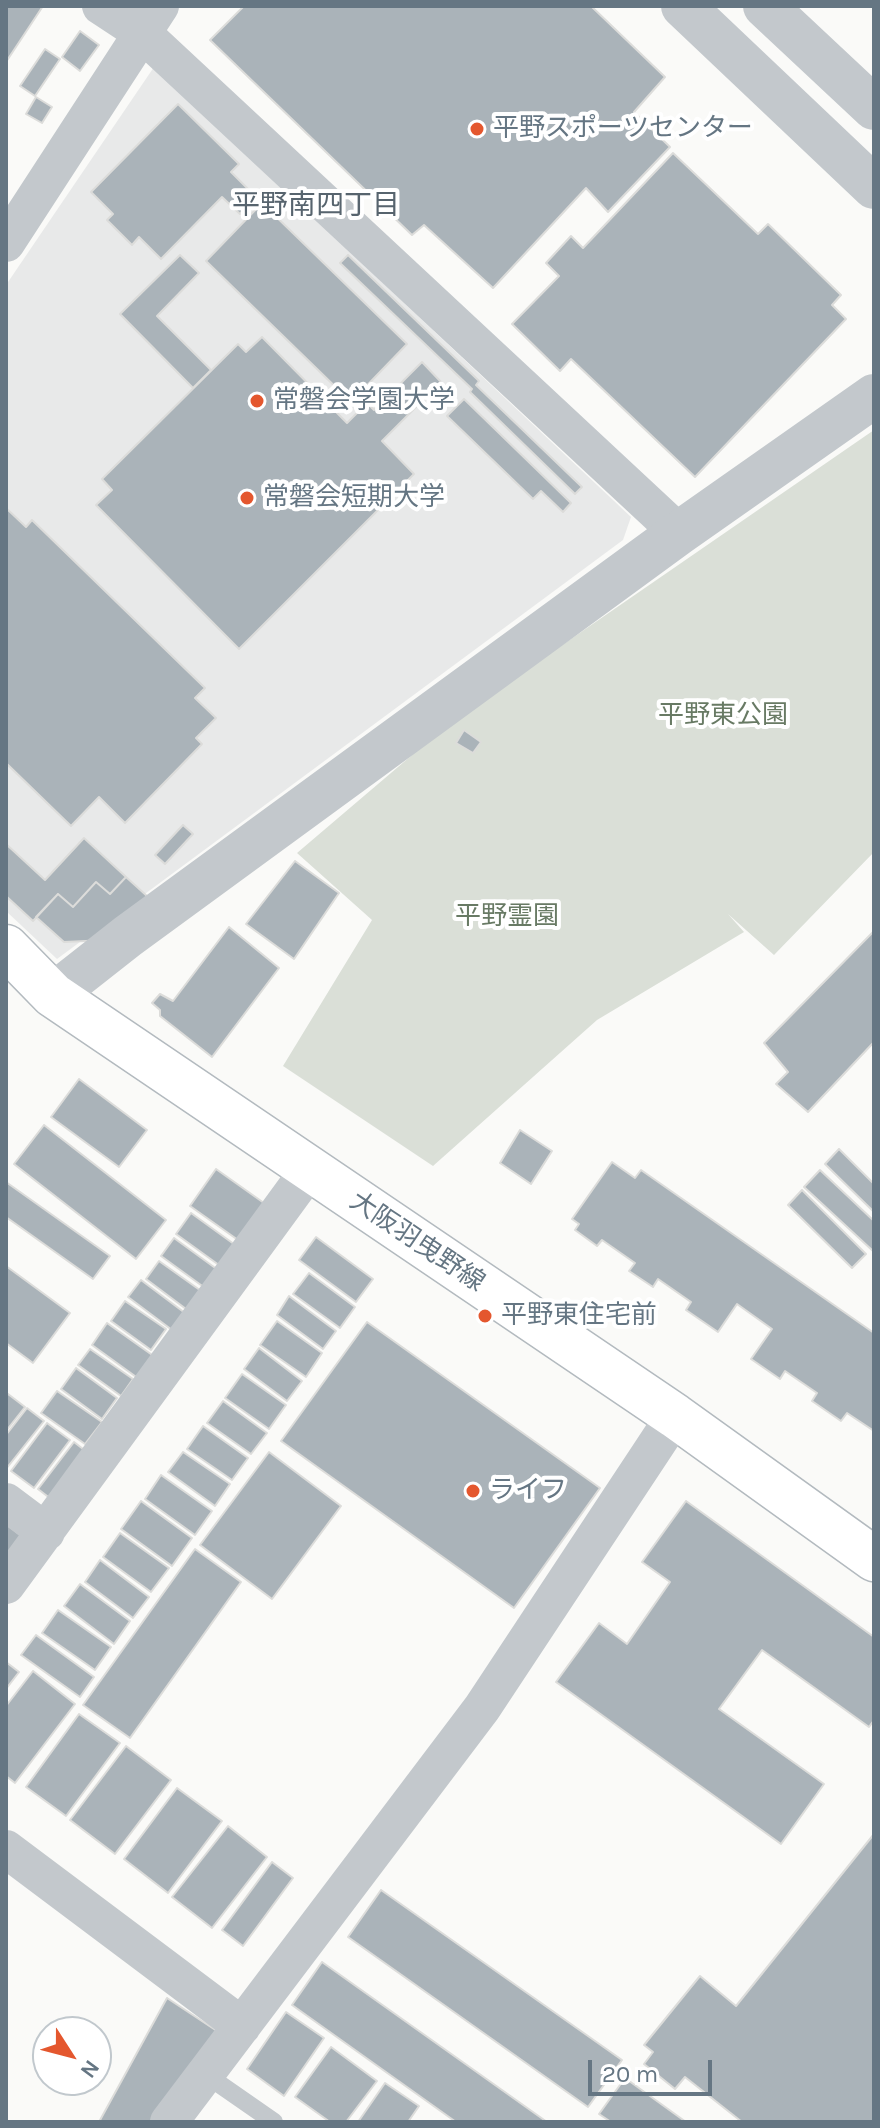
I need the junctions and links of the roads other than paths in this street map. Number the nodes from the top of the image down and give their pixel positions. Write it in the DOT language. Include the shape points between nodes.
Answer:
graph roads {
  1 [pos="101,6"];
  2 [pos="683,6"];
  3 [pos="765,6"];
  4 [pos="151,19"];
  5 [pos="874,108"];
  6 [pos="874,187"];
  7 [pos="6,243"];
  8 [pos="874,396"];
  9 [pos="679,533"];
  10 [pos="6,947"];
  11 [pos="53,995"];
  12 [pos="310,1169"];
  13 [pos="675,1416"];
  14 [pos="6,1502"];
  15 [pos="46,1532"];
  16 [pos="869,1551"];
  17 [pos="6,1585"];
  18 [pos="6,1849"];
  19 [pos="242,2026"];
  20 [pos="205,2074"];
  21 [pos="169,2122"];
  22 [pos="274,2122"];
  1 -- 4 [label="street"];
  2 -- 6 [label="street"];
  3 -- 5 [label="street"];
  4 -- 7 [label="street"];
  4 -- 9 [label="street"];
  8 -- 9 [label="street"];
  9 -- 11 [label="street"];
  10 -- 11 [label="main road, 大阪羽曳野線"];
  11 -- 12 [label="main road, 大阪羽曳野線"];
  12 -- 13 [label="main road, 大阪羽曳野線"];
  12 -- 15 [label="street"];
  13 -- 16 [label="main road, 大阪羽曳野線"];
  13 -- 19 [label="street" via="482,1708"];
  14 -- 15 [label="street"];
  15 -- 17 [label="street"];
  18 -- 19 [label="street"];
  19 -- 20 [label="street"];
  20 -- 21 [label="street"];
  20 -- 22 [label="lane"];
}
